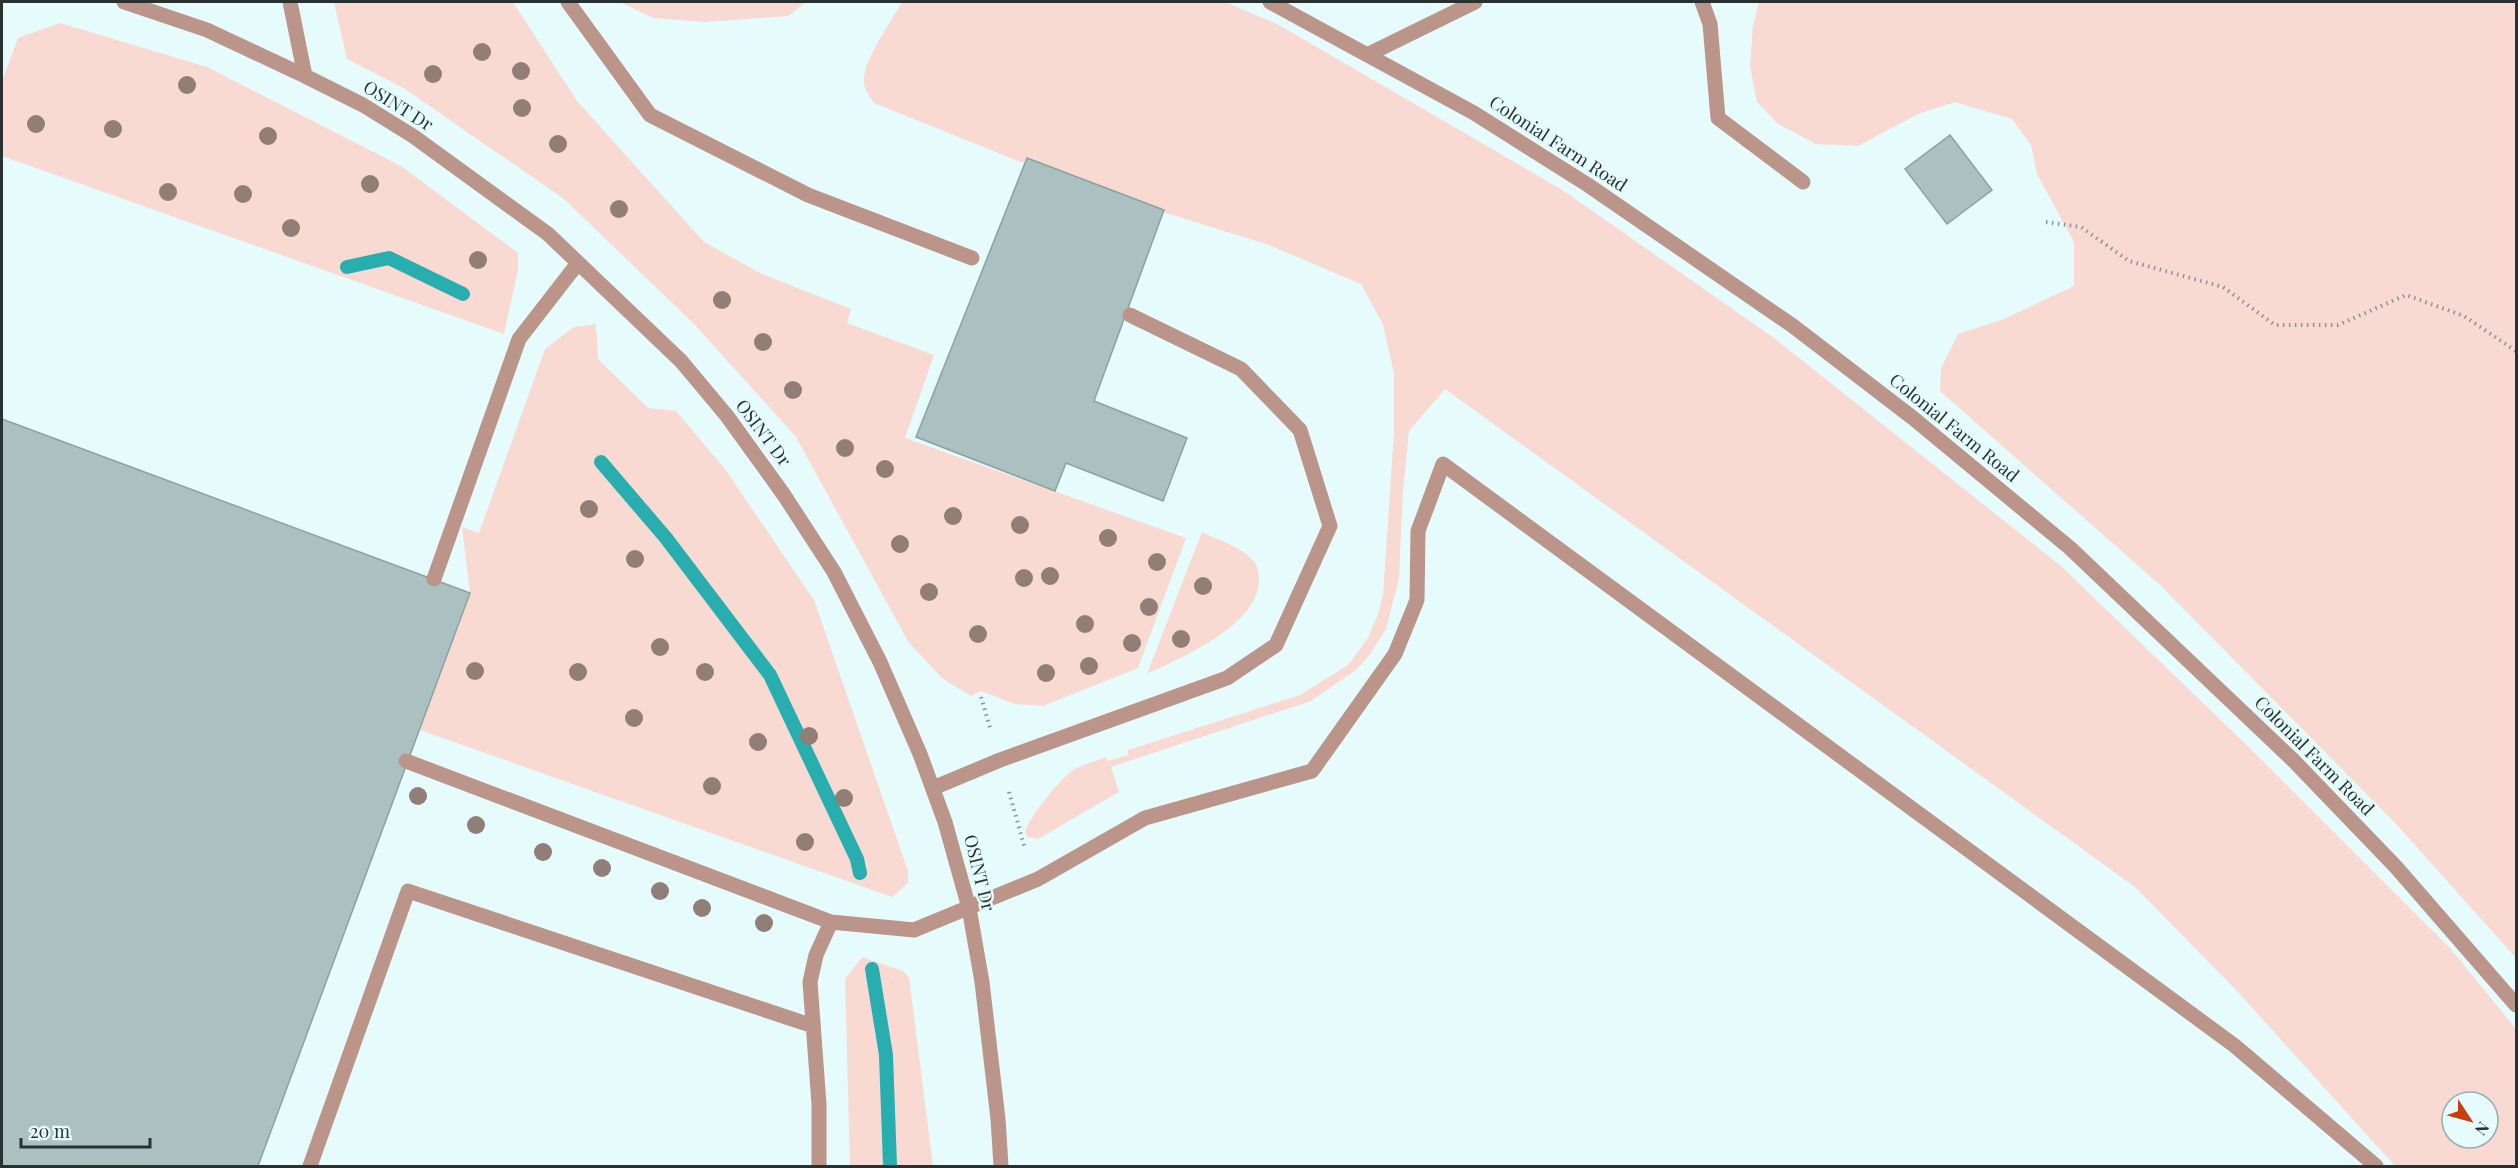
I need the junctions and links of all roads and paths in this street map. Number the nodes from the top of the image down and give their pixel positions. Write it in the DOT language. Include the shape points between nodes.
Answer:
graph roads {
  1 [pos="124,2"];
  2 [pos="290,2"];
  3 [pos="568,2"];
  4 [pos="1270,2"];
  5 [pos="1475,2"];
  6 [pos="1702,2"];
  7 [pos="1369,54"];
  8 [pos="305,76"];
  9 [pos="1803,182"];
  10 [pos="2046,222"];
  11 [pos="972,258"];
  12 [pos="578,263"];
  13 [pos="1130,315"];
  14 [pos="2517,351"];
  15 [pos="434,579"];
  16 [pos="981,697"];
  17 [pos="992,733"];
  18 [pos="406,761"];
  19 [pos="933,788"];
  20 [pos="1009,792"];
  21 [pos="1025,849"];
  22 [pos="969,908"];
  23 [pos="831,922"];
  24 [pos="2517,1005"];
  25 [pos="813,1026"];
  26 [pos="310,1167"];
  27 [pos="819,1167"];
  28 [pos="1001,1167"];
  29 [pos="2376,1167"];
  1 -- 8 [label="street, OSINT Dr" via="207,30"];
  2 -- 8 [label="street"];
  3 -- 11 [label="street" via="650,115 808,195"];
  4 -- 7 [label="street, Colonial Farm Road"];
  5 -- 7 [label="street"];
  6 -- 9 [label="street" via="1710,24 1718,118"];
  7 -- 24 [label="street, Colonial Farm Road" via="1474,113 1578,179 1793,326 2053,534 2294,761 2396,867"];
  8 -- 12 [label="street, OSINT Dr" via="413,136 548,234"];
  10 -- 14 [label="path" via="2081,227 2129,261 2223,287 2275,325 2338,325 2406,295 2464,316"];
  12 -- 15 [label="street" via="519,339"];
  12 -- 19 [label="street, OSINT Dr" via="681,361 784,495 834,572 879,662"];
  13 -- 19 [label="street" via="1241,369 1300,430 1330,525 1276,645 1227,678"];
  16 -- 17 [label="path"];
  18 -- 23 [label="street"];
  19 -- 22 [label="street, OSINT Dr"];
  20 -- 21 [label="path"];
  22 -- 23 [label="street" via="914,930"];
  22 -- 28 [label="street, OSINT Dr" via="982,982"];
  22 -- 29 [label="street" via="1038,879 1145,818 1312,771 1395,654 1417,600 1418,531 1443,464 2235,1046"];
  23 -- 25 [label="street" via="816,955 810,982"];
  25 -- 26 [label="street" via="408,891"];
  25 -- 27 [label="street"];
}
